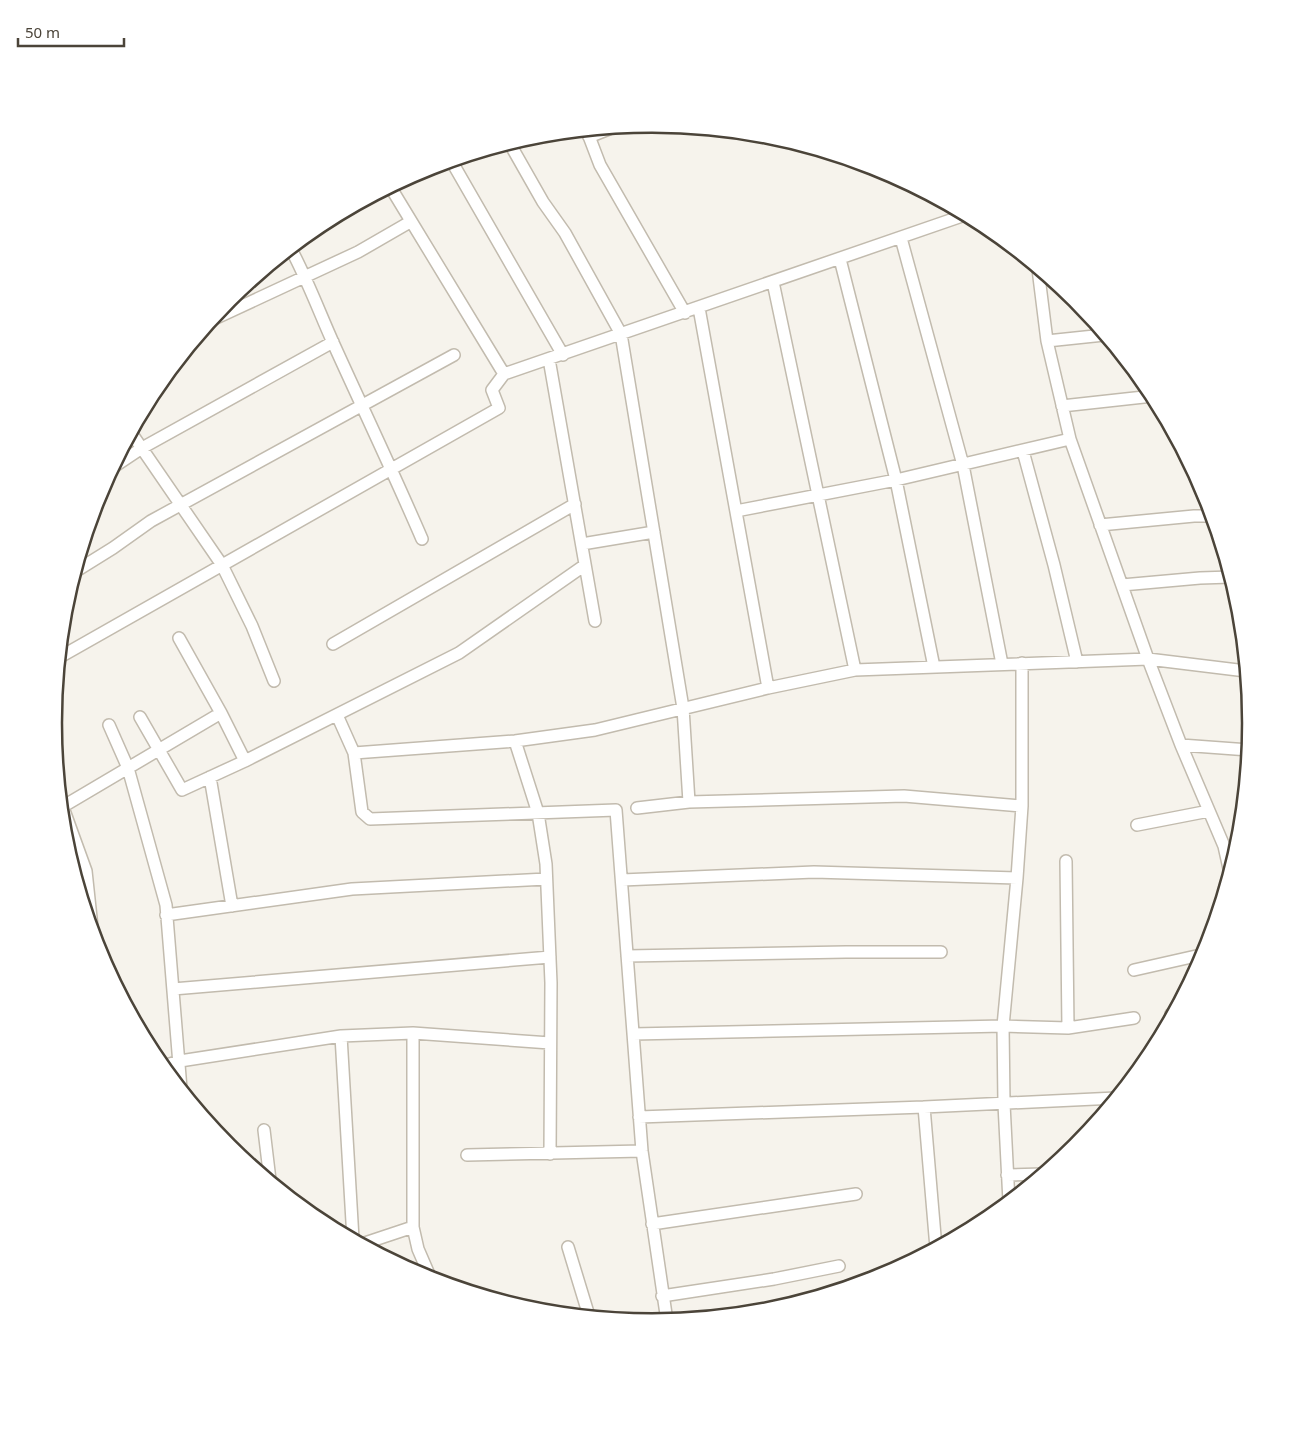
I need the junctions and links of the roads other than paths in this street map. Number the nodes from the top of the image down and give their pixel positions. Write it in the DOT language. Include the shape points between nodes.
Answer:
graph roads {
  1 [pos="589,138"];
  2 [pos="514,151"];
  3 [pos="455,168"];
  4 [pos="394,193"];
  5 [pos="956,218"];
  6 [pos="410,222"];
  7 [pos="901,238"];
  8 [pos="294,254"];
  9 [pos="840,259"];
  10 [pos="306,277"];
  11 [pos="1041,279"];
  12 [pos="773,282"];
  13 [pos="700,308"];
  14 [pos="232,309"];
  15 [pos="684,313"];
  16 [pos="621,334"];
  17 [pos="1097,336"];
  18 [pos="1047,341"];
  19 [pos="332,342"];
  20 [pos="454,355"];
  21 [pos="563,355"];
  22 [pos="549,359"];
  23 [pos="504,374"];
  24 [pos="1144,397"];
  25 [pos="362,406"];
  26 [pos="1062,406"];
  27 [pos="136,439"];
  28 [pos="1070,439"];
  29 [pos="142,448"];
  30 [pos="1023,450"];
  31 [pos="125,459"];
  32 [pos="963,465"];
  33 [pos="392,470"];
  34 [pos="896,480"];
  35 [pos="818,495"];
  36 [pos="181,504"];
  37 [pos="575,504"];
  38 [pos="736,511"];
  39 [pos="1204,516"];
  40 [pos="1100,525"];
  41 [pos="654,532"];
  42 [pos="422,539"];
  43 [pos="582,544"];
  44 [pos="85,565"];
  45 [pos="222,565"];
  46 [pos="585,565"];
  47 [pos="1224,578"];
  48 [pos="1122,585"];
  49 [pos="595,621"];
  50 [pos="179,638"];
  51 [pos="333,644"];
  52 [pos="67,653"];
  53 [pos="1148,659"];
  54 [pos="1077,662"];
  55 [pos="1022,663"];
  56 [pos="1002,664"];
  57 [pos="934,667"];
  58 [pos="855,670"];
  59 [pos="1239,670"];
  60 [pos="274,681"];
  61 [pos="768,688"];
  62 [pos="684,708"];
  63 [pos="221,713"];
  64 [pos="337,715"];
  65 [pos="140,717"];
  66 [pos="110,725"];
  67 [pos="514,742"];
  68 [pos="1181,745"];
  69 [pos="1241,749"];
  70 [pos="159,750"];
  71 [pos="354,753"];
  72 [pos="245,761"];
  73 [pos="128,768"];
  74 [pos="210,777"];
  75 [pos="68,802"];
  76 [pos="689,802"];
  77 [pos="1022,806"];
  78 [pos="637,808"];
  79 [pos="1209,811"];
  80 [pos="538,814"];
  81 [pos="1136,825"];
  82 [pos="74,838"];
  83 [pos="1227,857"];
  84 [pos="1066,861"];
  85 [pos="1017,878"];
  86 [pos="546,880"];
  87 [pos="622,880"];
  88 [pos="88,894"];
  89 [pos="232,906"];
  90 [pos="166,915"];
  91 [pos="941,952"];
  92 [pos="627,956"];
  93 [pos="1195,956"];
  94 [pos="550,957"];
  95 [pos="1134,970"];
  96 [pos="173,989"];
  97 [pos="1134,1018"];
  98 [pos="1003,1026"];
  99 [pos="1068,1028"];
  100 [pos="413,1033"];
  101 [pos="633,1034"];
  102 [pos="341,1036"];
  103 [pos="550,1043"];
  104 [pos="180,1061"];
  105 [pos="171,1064"];
  106 [pos="181,1079"];
  107 [pos="1108,1098"];
  108 [pos="1004,1104"];
  109 [pos="924,1107"];
  110 [pos="639,1117"];
  111 [pos="264,1130"];
  112 [pos="642,1151"];
  113 [pos="550,1154"];
  114 [pos="467,1155"];
  115 [pos="269,1172"];
  116 [pos="1033,1174"];
  117 [pos="1007,1175"];
  118 [pos="856,1194"];
  119 [pos="1008,1194"];
  120 [pos="652,1224"];
  121 [pos="413,1227"];
  122 [pos="353,1231"];
  123 [pos="370,1241"];
  124 [pos="935,1241"];
  125 [pos="568,1248"];
  126 [pos="839,1266"];
  127 [pos="427,1269"];
  128 [pos="662,1296"];
  129 [pos="587,1309"];
  130 [pos="665,1313"];
  1 -- 15 [label="street" via="600,165"];
  2 -- 16 [label="street" via="565,233"];
  3 -- 21 [label="street"];
  4 -- 6 [label="street"];
  5 -- 7 [label="street"];
  6 -- 10 [label="street"];
  6 -- 23 [label="street"];
  7 -- 9 [label="street"];
  7 -- 32 [label="street"];
  8 -- 10 [label="street"];
  9 -- 12 [label="street"];
  9 -- 34 [label="street"];
  10 -- 14 [label="street"];
  10 -- 19 [label="street"];
  11 -- 18 [label="street"];
  12 -- 13 [label="street"];
  12 -- 35 [label="street"];
  13 -- 15 [label="street"];
  13 -- 38 [label="street"];
  15 -- 16 [label="street"];
  16 -- 21 [label="street"];
  16 -- 41 [label="street"];
  17 -- 18 [label="street"];
  18 -- 26 [label="street"];
  19 -- 25 [label="street"];
  19 -- 29 [label="street"];
  20 -- 25 [label="street"];
  21 -- 22 [label="street"];
  22 -- 23 [label="street"];
  22 -- 37 [label="street"];
  23 -- 33 [label="street" via="492,390 499,408"];
  24 -- 26 [label="street"];
  25 -- 33 [label="street"];
  25 -- 36 [label="street"];
  26 -- 28 [label="street"];
  27 -- 29 [label="street"];
  28 -- 30 [label="street"];
  28 -- 40 [label="street"];
  29 -- 31 [label="street"];
  29 -- 36 [label="street"];
  30 -- 32 [label="street"];
  30 -- 54 [label="street"];
  32 -- 34 [label="street"];
  32 -- 56 [label="street"];
  33 -- 42 [label="street"];
  33 -- 45 [label="street"];
  34 -- 35 [label="street"];
  34 -- 57 [label="street"];
  35 -- 38 [label="street"];
  35 -- 58 [label="street"];
  36 -- 44 [label="street"];
  36 -- 45 [label="street"];
  37 -- 43 [label="street"];
  37 -- 51 [label="street"];
  38 -- 61 [label="street"];
  39 -- 40 [label="street"];
  40 -- 48 [label="street"];
  41 -- 43 [label="street"];
  41 -- 62 [label="street"];
  43 -- 46 [label="street"];
  45 -- 52 [label="street"];
  45 -- 60 [label="street"];
  46 -- 49 [label="street"];
  46 -- 64 [label="street" via="458,653"];
  47 -- 48 [label="street"];
  48 -- 53 [label="street"];
  50 -- 63 [label="street"];
  53 -- 54 [label="street"];
  53 -- 59 [label="street"];
  53 -- 68 [label="street"];
  54 -- 55 [label="street"];
  55 -- 56 [label="street"];
  55 -- 77 [label="street"];
  56 -- 57 [label="street"];
  57 -- 58 [label="street"];
  58 -- 61 [label="street"];
  61 -- 62 [label="street"];
  62 -- 67 [label="street" via="595,730"];
  62 -- 76 [label="street"];
  63 -- 70 [label="street"];
  63 -- 72 [label="street"];
  64 -- 71 [label="street"];
  64 -- 72 [label="street"];
  65 -- 70 [label="street"];
  66 -- 73 [label="street"];
  67 -- 71 [label="street"];
  67 -- 80 [label="street"];
  68 -- 69 [label="street"];
  68 -- 79 [label="street"];
  70 -- 73 [label="street"];
  70 -- 74 [label="street" via="182,790"];
  71 -- 80 [label="street" via="362,812 370,819"];
  72 -- 74 [label="street"];
  73 -- 75 [label="street"];
  73 -- 90 [label="street" via="166,905"];
  74 -- 89 [label="street"];
  76 -- 77 [label="street" via="904,796"];
  76 -- 78 [label="street"];
  77 -- 85 [label="street"];
  79 -- 81 [label="street"];
  79 -- 83 [label="street"];
  80 -- 86 [label="street"];
  80 -- 87 [label="street" via="616,810"];
  82 -- 88 [label="street" via="86,872"];
  84 -- 99 [label="street"];
  85 -- 87 [label="street" via="814,872"];
  85 -- 98 [label="street"];
  86 -- 89 [label="street" via="352,889"];
  86 -- 94 [label="street"];
  87 -- 92 [label="street"];
  89 -- 90 [label="street"];
  90 -- 96 [label="street"];
  91 -- 92 [label="street"];
  92 -- 101 [label="street"];
  93 -- 95 [label="street"];
  94 -- 96 [label="street"];
  94 -- 103 [label="street"];
  96 -- 104 [label="street"];
  97 -- 99 [label="street"];
  98 -- 99 [label="street"];
  98 -- 101 [label="street"];
  98 -- 108 [label="street"];
  100 -- 102 [label="street"];
  100 -- 103 [label="street"];
  100 -- 121 [label="street"];
  101 -- 110 [label="street"];
  102 -- 104 [label="street"];
  102 -- 122 [label="street"];
  103 -- 113 [label="street"];
  104 -- 105 [label="street"];
  104 -- 106 [label="street"];
  107 -- 108 [label="street"];
  108 -- 109 [label="street"];
  108 -- 117 [label="street"];
  109 -- 110 [label="street"];
  109 -- 124 [label="street"];
  110 -- 112 [label="street"];
  111 -- 115 [label="street"];
  112 -- 113 [label="street"];
  112 -- 120 [label="street"];
  113 -- 114 [label="street"];
  116 -- 117 [label="street"];
  117 -- 119 [label="street"];
  118 -- 120 [label="street"];
  120 -- 128 [label="street"];
  121 -- 123 [label="street"];
  121 -- 127 [label="street"];
  125 -- 129 [label="street"];
  126 -- 128 [label="street"];
  128 -- 130 [label="street"];
}
